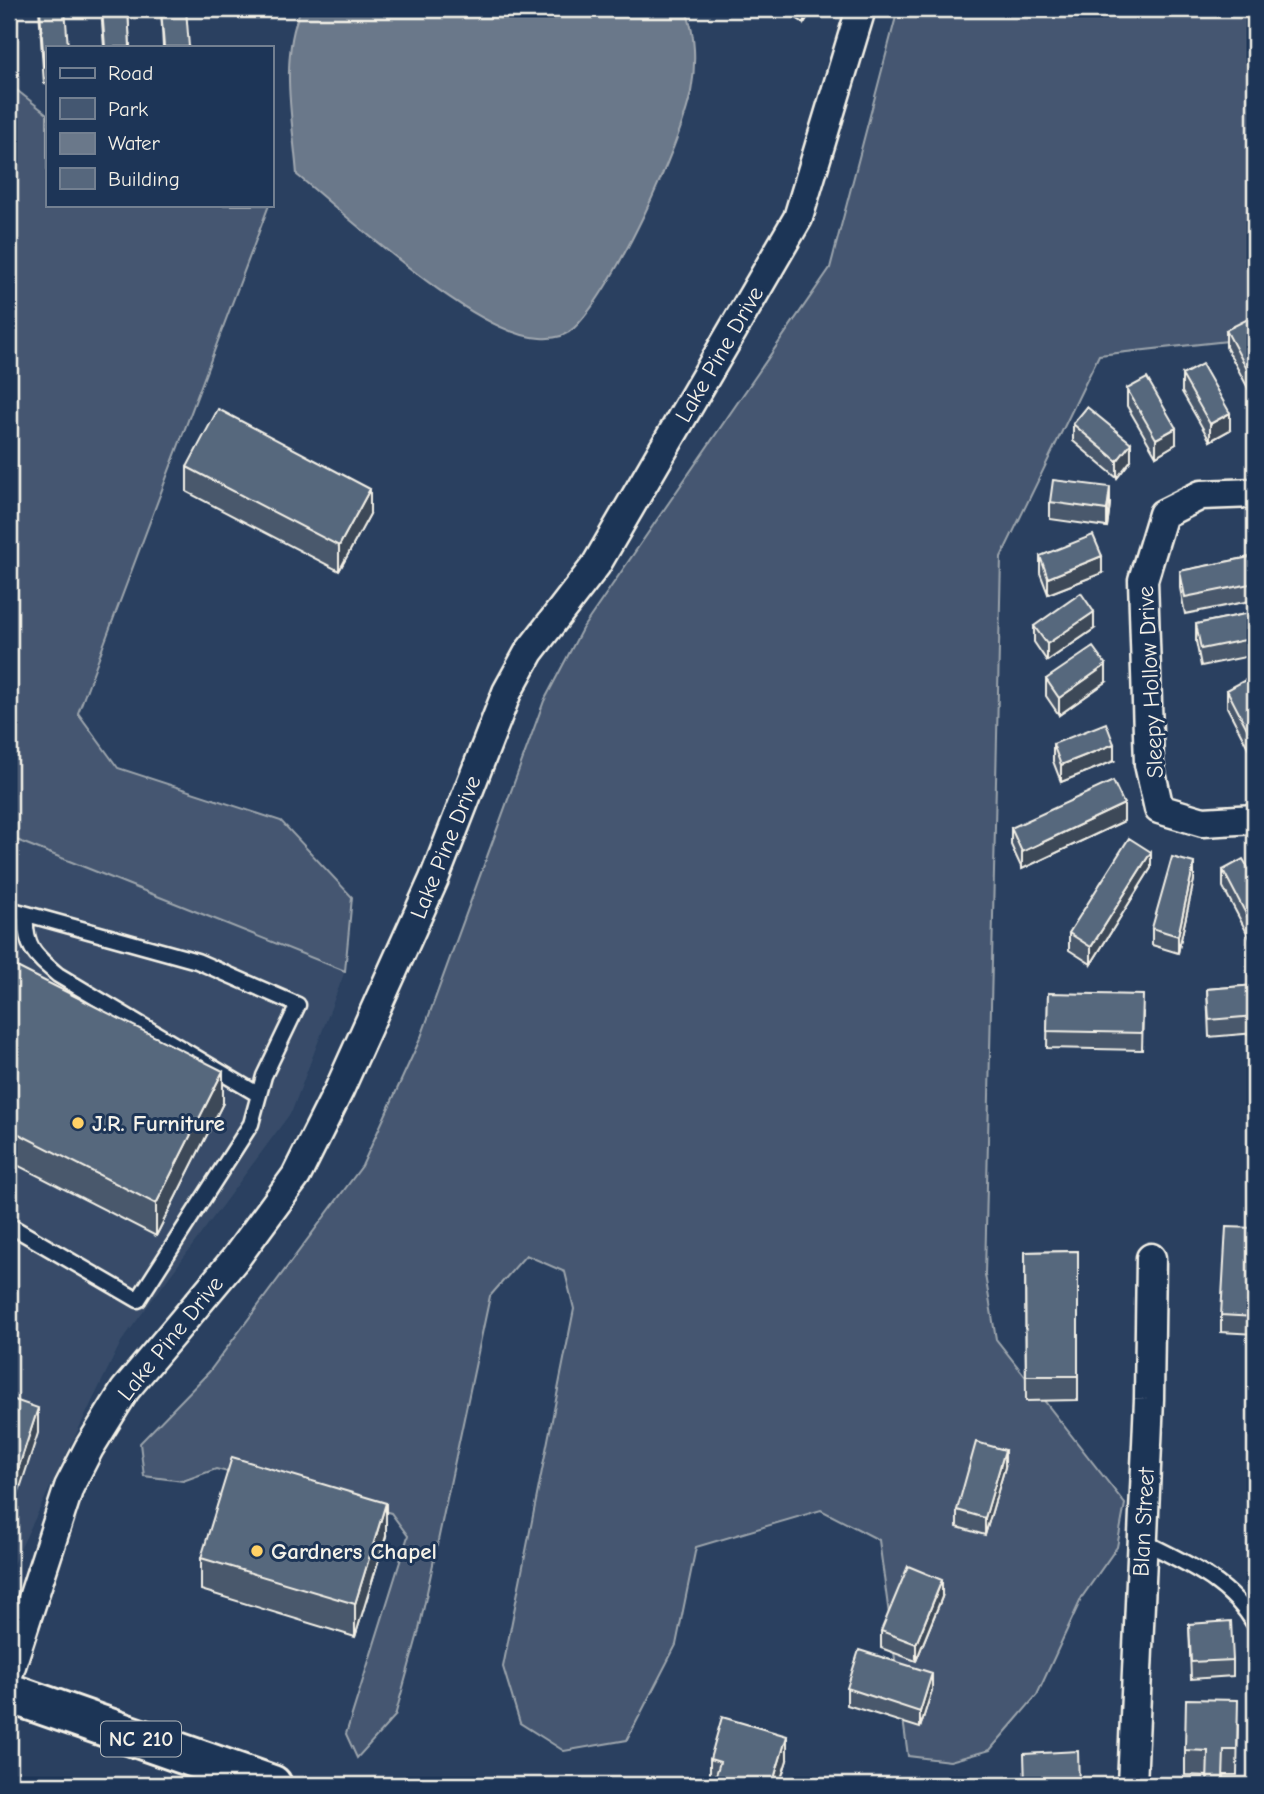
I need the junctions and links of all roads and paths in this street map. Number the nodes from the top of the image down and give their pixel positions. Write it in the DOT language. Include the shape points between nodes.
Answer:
graph roads {
  1 [pos="861,9"];
  2 [pos="1255,493"];
  3 [pos="1255,819"];
  4 [pos="9,909"];
  5 [pos="26,914"];
  6 [pos="259,1095"];
  7 [pos="9,1225"];
  8 [pos="1151,1258"];
  9 [pos="1142,1541"];
  10 [pos="1255,1625"];
  11 [pos="9,1672"];
  12 [pos="9,1693"];
  13 [pos="272,1785"];
  14 [pos="1132,1785"];
  1 -- 11 [label="street, Lake Pine Drive" via="798,218 596,565 529,652 507,692 434,879 296,1176 235,1259 125,1390 89,1448 69,1487"];
  2 -- 3 [label="street, Sleepy Hollow Drive" via="1201,495 1163,514 1143,580 1149,764 1159,809 1203,822"];
  4 -- 5 [label="lane"];
  5 -- 6 [label="lane" via="24,936 40,960 58,975"];
  5 -- 6 [label="lane" via="198,961 298,1005"];
  6 -- 7 [label="lane" via="251,1124 138,1300"];
  8 -- 9 [label="street, Blan Street"];
  9 -- 10 [label="lane" via="1209,1574"];
  9 -- 14 [label="street, Blan Street"];
  12 -- 13 [label="main road, NC 210"];
}
